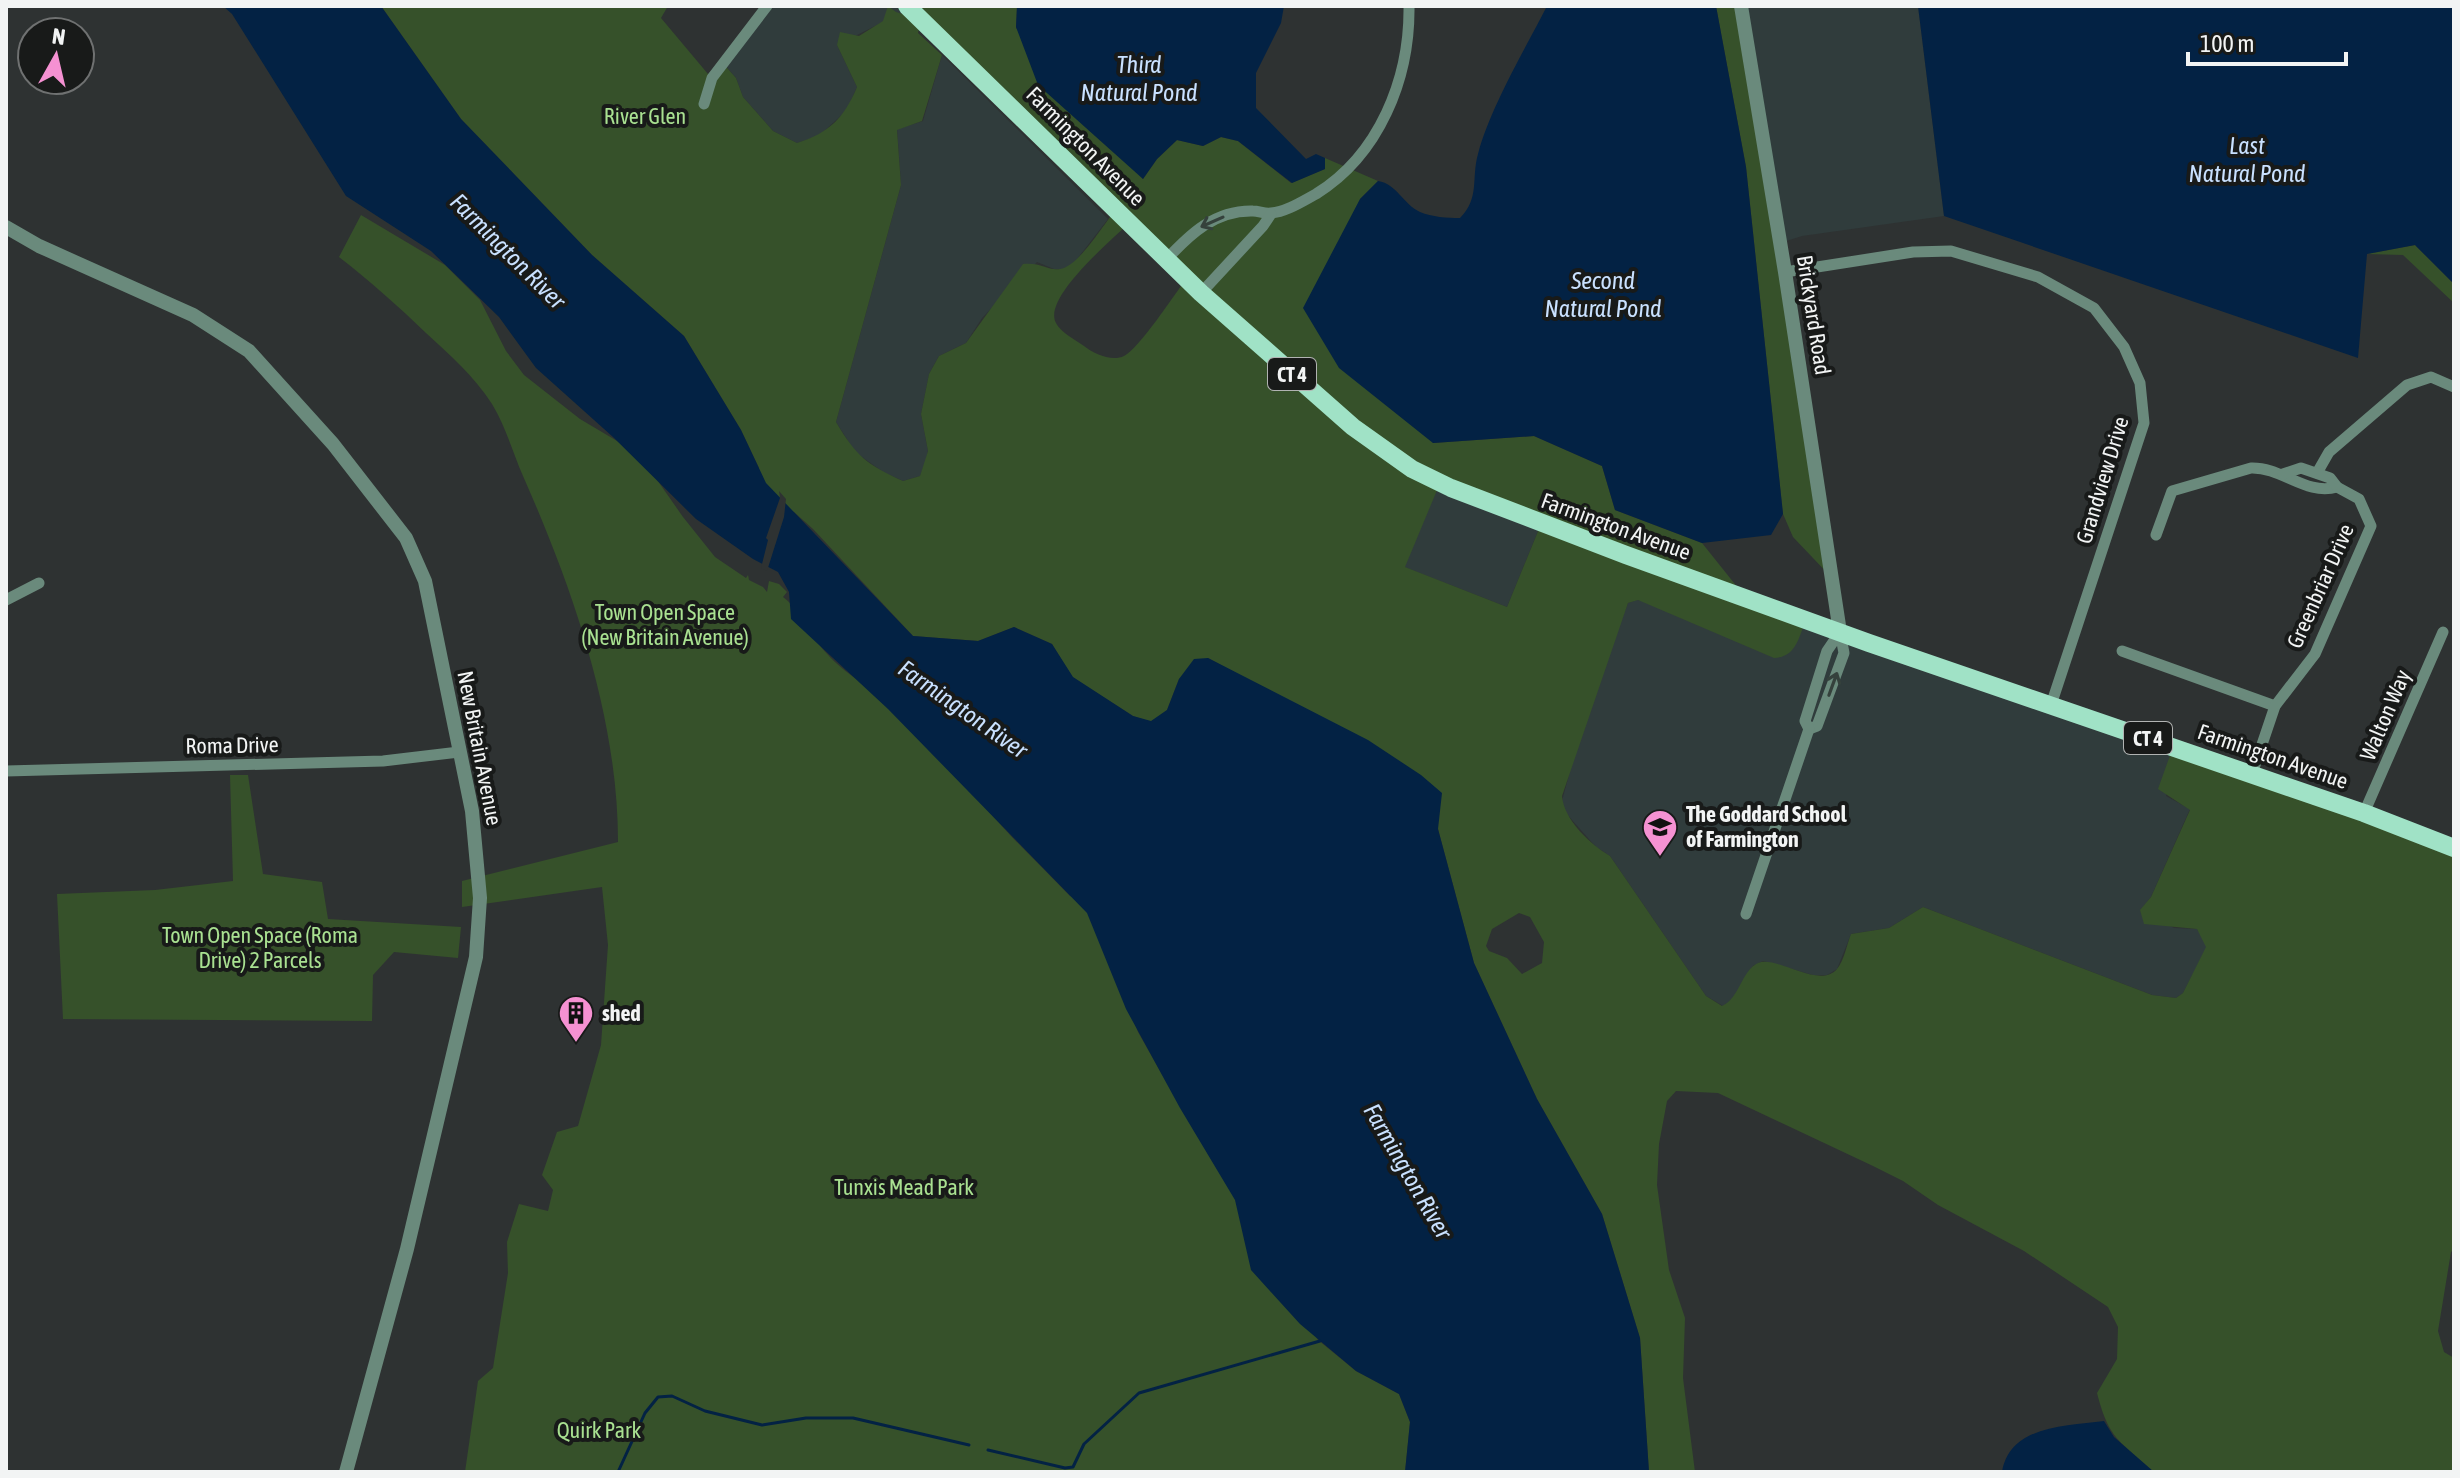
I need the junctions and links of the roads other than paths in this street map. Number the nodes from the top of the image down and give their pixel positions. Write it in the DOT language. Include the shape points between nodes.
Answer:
graph roads {
  1 [pos="767,6"];
  2 [pos="907,6"];
  3 [pos="1409,6"];
  4 [pos="1741,6"];
  5 [pos="704,104"];
  6 [pos="1271,214"];
  7 [pos="6,227"];
  8 [pos="1166,260"];
  9 [pos="1785,272"];
  10 [pos="1201,293"];
  11 [pos="2454,387"];
  12 [pos="2317,473"];
  13 [pos="2283,474"];
  14 [pos="2337,487"];
  15 [pos="2156,535"];
  16 [pos="39,583"];
  17 [pos="6,600"];
  18 [pos="1840,632"];
  19 [pos="2443,632"];
  20 [pos="2122,651"];
  21 [pos="2051,705"];
  22 [pos="2275,706"];
  23 [pos="459,752"];
  24 [pos="6,771"];
  25 [pos="2252,774"];
  26 [pos="2364,813"];
  27 [pos="2454,848"];
  28 [pos="1746,914"];
  29 [pos="346,1472"];
  1 -- 5 [label="street" via="712,78"];
  2 -- 8 [label="main road, Farmington Avenue / CT 4"];
  3 -- 6 [label="street" via="1400,77 1378,131 1340,179"];
  4 -- 9 [label="street, Brickyard Road"];
  6 -- 8 [label="street, one-way" via="1252,210 1216,218 1190,233"];
  6 -- 10 [label="street"];
  7 -- 23 [label="street, New Britain Avenue" via="193,315 249,351 333,444 406,538 425,581"];
  8 -- 10 [label="main road, Farmington Avenue / CT 4"];
  9 -- 18 [label="street, Brickyard Road"];
  9 -- 21 [label="street, Grandview Drive" via="1951,251 2053,284 2094,308 2124,347 2140,383 2144,423"];
  10 -- 18 [label="main road, Farmington Avenue / CT 4" via="1353,427 1412,469 1523,518"];
  11 -- 12 [label="street" via="2431,377 2407,385 2329,452"];
  12 -- 13 [label="street, Greenbriar Drive" via="2301,468"];
  12 -- 14 [label="street, Greenbriar Drive"];
  13 -- 14 [label="street, Greenbriar Drive" via="2309,486"];
  13 -- 15 [label="street, Greenbriar Drive" via="2251,468 2172,491"];
  14 -- 22 [label="street, Greenbriar Drive" via="2359,499 2371,526 2315,654"];
  16 -- 17 [label="street"];
  18 -- 21 [label="main road, Farmington Avenue / CT 4"];
  18 -- 28 [label="street" via="1827,651 1805,721 1809,729"];
  19 -- 26 [label="street, Walton Way"];
  20 -- 22 [label="street"];
  21 -- 25 [label="main road, Farmington Avenue / CT 4"];
  22 -- 25 [label="street, Greenbriar Drive"];
  23 -- 24 [label="street, Roma Drive" via="383,761"];
  23 -- 29 [label="street, New Britain Avenue" via="478,868 476,957 407,1249"];
  25 -- 26 [label="main road, Farmington Avenue / CT 4"];
  26 -- 27 [label="main road, Farmington Avenue / CT 4"];
}
